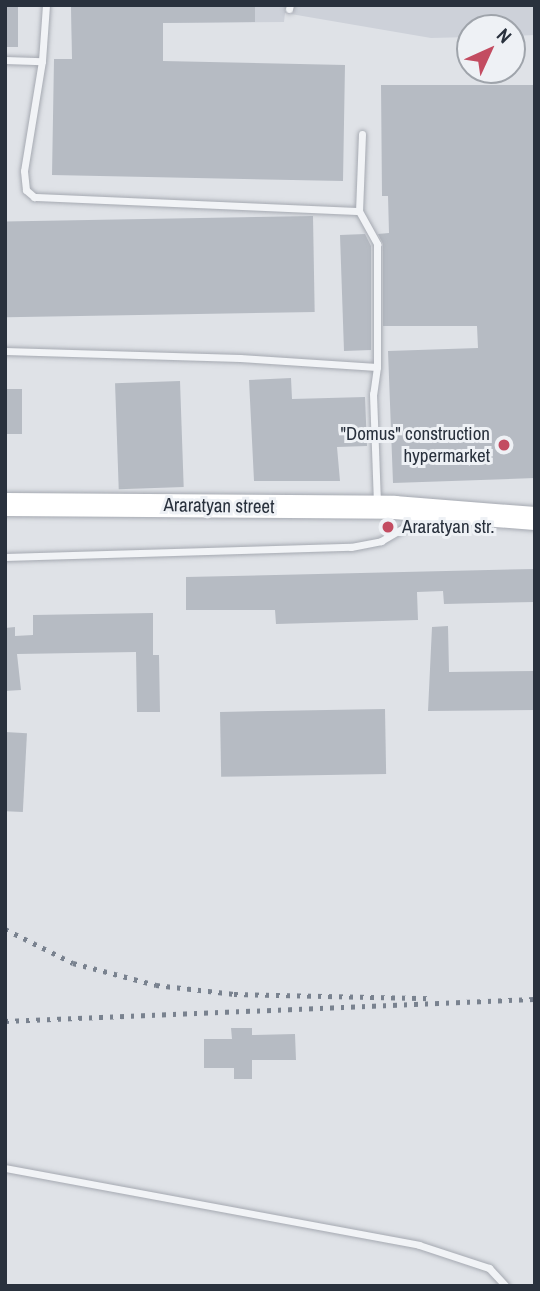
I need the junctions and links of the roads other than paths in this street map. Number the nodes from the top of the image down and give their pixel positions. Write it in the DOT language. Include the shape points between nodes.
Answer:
graph roads {
  1 [pos="46,5"];
  2 [pos="5,60"];
  3 [pos="42,61"];
  4 [pos="362,134"];
  5 [pos="359,211"];
  6 [pos="5,351"];
  7 [pos="377,367"];
  8 [pos="535,502"];
  9 [pos="5,504"];
  10 [pos="377,508"];
  11 [pos="433,510"];
  12 [pos="535,518"];
  13 [pos="5,557"];
  14 [pos="5,1168"];
  15 [pos="506,1286"];
  1 -- 3 [label="lane"];
  2 -- 3 [label="lane"];
  3 -- 5 [label="lane" via="24,171 26,190 34,197"];
  4 -- 5 [label="lane"];
  5 -- 7 [label="lane" via="377,244"];
  6 -- 7 [label="lane"];
  7 -- 10 [label="lane" via="373,394"];
  8 -- 11 [label="main road, Araratyan street"];
  9 -- 10 [label="main road, Araratyan street"];
  10 -- 11 [label="main road, Araratyan street"];
  11 -- 12 [label="main road, Araratyan street"];
  11 -- 13 [label="lane" via="382,541 351,547"];
  14 -- 15 [label="lane" via="419,1245 489,1268"];
}
